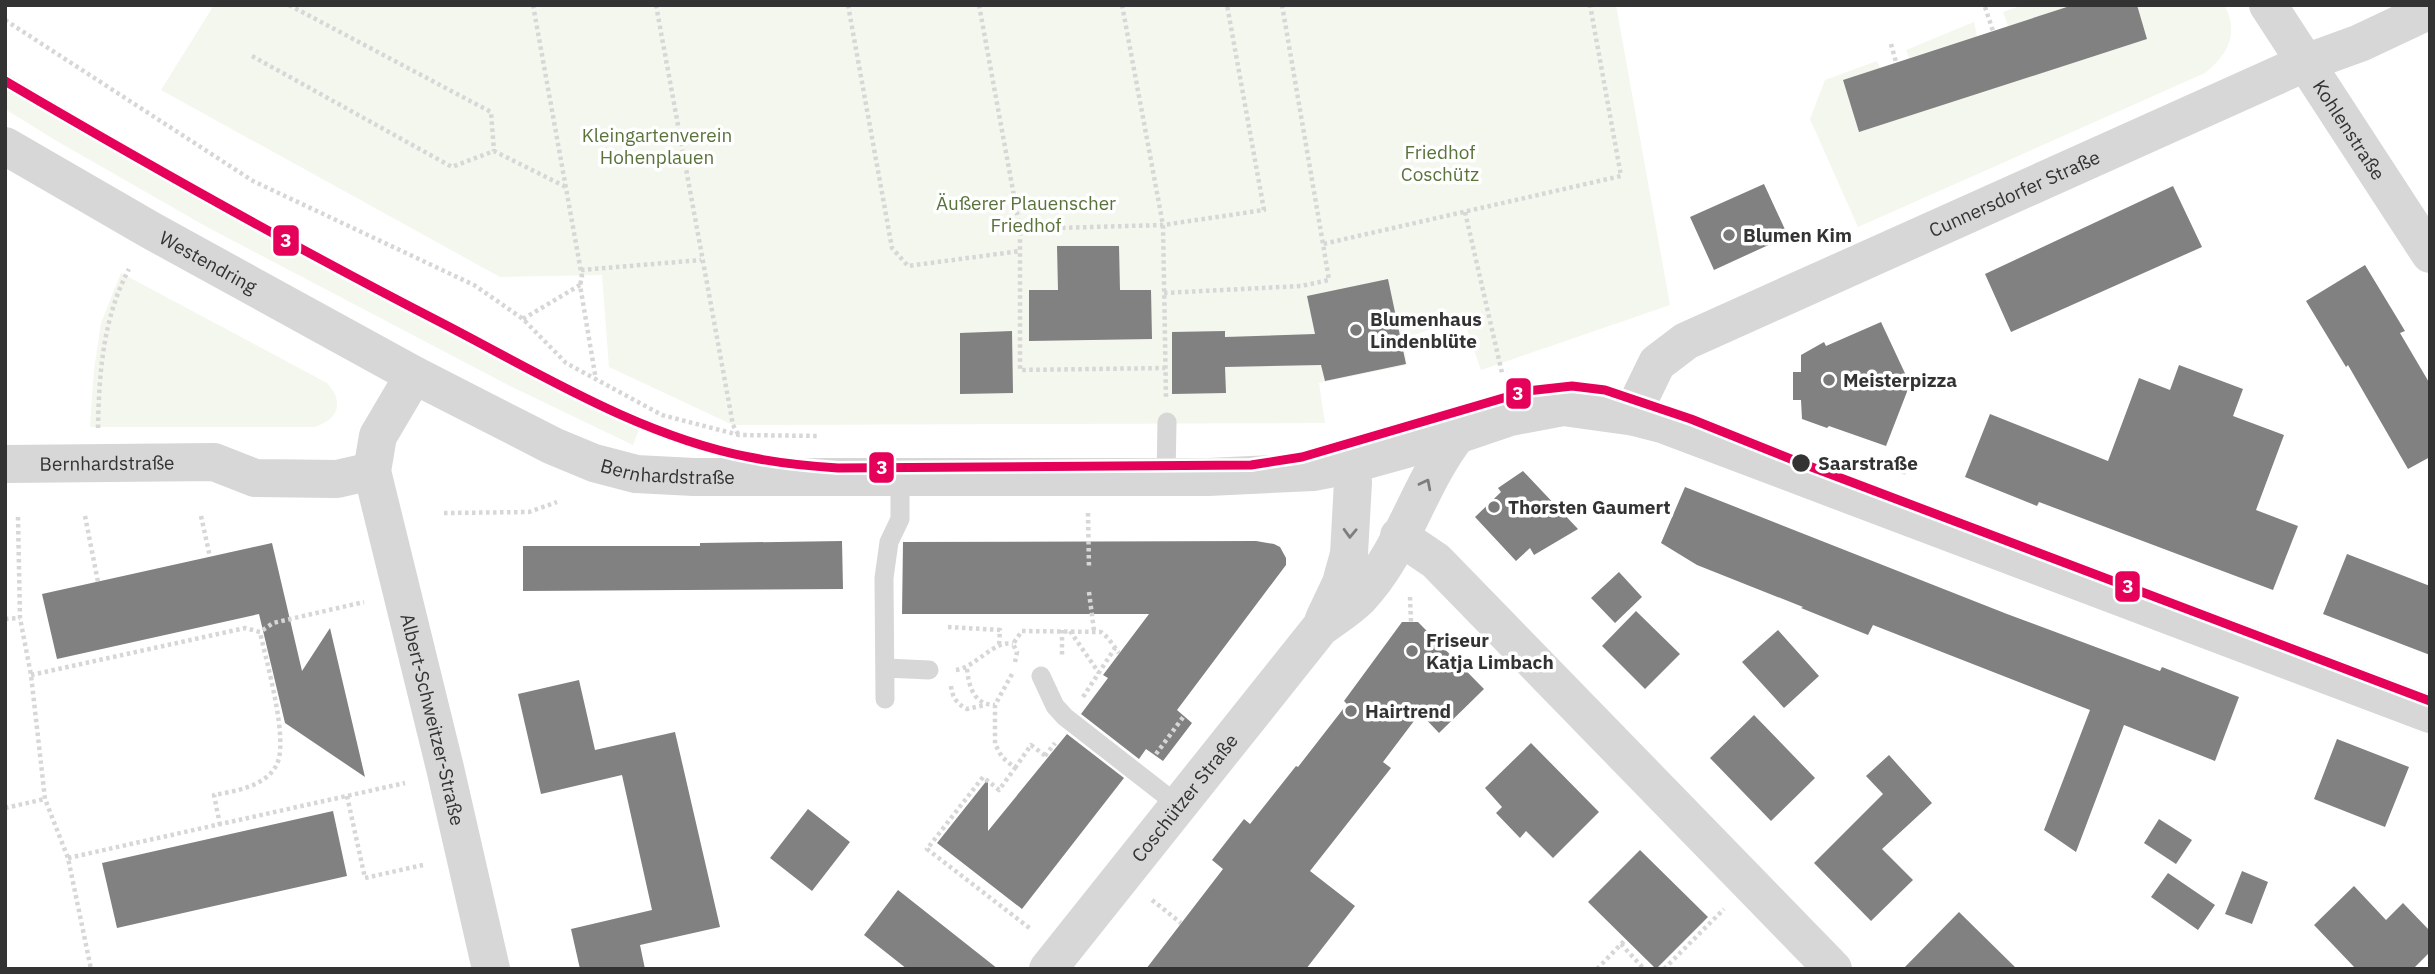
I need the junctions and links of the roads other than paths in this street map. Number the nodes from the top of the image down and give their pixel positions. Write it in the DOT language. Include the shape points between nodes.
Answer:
graph roads {
  1 [pos="2268,5"];
  2 [pos="2430,10"];
  3 [pos="2305,63"];
  4 [pos="5,146"];
  5 [pos="2430,254"];
  6 [pos="414,375"];
  7 [pos="1635,417"];
  8 [pos="1167,422"];
  9 [pos="1457,435"];
  10 [pos="5,464"];
  11 [pos="1349,465"];
  12 [pos="372,471"];
  13 [pos="1166,477"];
  14 [pos="900,478"];
  15 [pos="1399,536"];
  16 [pos="1320,628"];
  17 [pos="886,668"];
  18 [pos="929,670"];
  19 [pos="1041,676"];
  20 [pos="885,699"];
  21 [pos="2430,714"];
  22 [pos="1178,805"];
  23 [pos="1043,952"];
  24 [pos="491,969"];
  25 [pos="1833,969"];
  1 -- 3 [label="street, Kohlenstraße"];
  2 -- 3 [label="street, Cunnersdorfer Straße"];
  3 -- 5 [label="street, Kohlenstraße"];
  3 -- 7 [label="street, Cunnersdorfer Straße" via="1686,341 1657,363"];
  4 -- 6 [label="street, Westendring"];
  6 -- 12 [label="street" via="378,436"];
  6 -- 14 [label="street, Bernhardstraße" via="553,446 636,474"];
  7 -- 9 [label="street, Bernhardstraße" via="1563,407 1510,417"];
  7 -- 21 [label="street, Bernhardstraße"];
  8 -- 13 [label="lane"];
  9 -- 11 [label="street, Bernhardstraße"];
  15 -- 9 [label="street, Coschützer Straße, one-way" via="1439,459"];
  10 -- 12 [label="street, Bernhardstraße" via="214,463 255,478 337,479"];
  11 -- 13 [label="street, Bernhardstraße" via="1312,472"];
  11 -- 16 [label="street, Coschützer Straße, one-way" via="1353,482 1349,554"];
  12 -- 24 [label="street, Albert-Schweitzer-Straße"];
  13 -- 14 [label="street, Bernhardstraße"];
  14 -- 17 [label="lane" via="900,519 889,541 884,578"];
  15 -- 16 [label="street, Coschützer Straße" via="1359,598"];
  15 -- 25 [label="street" via="1436,561"];
  16 -- 22 [label="street, Coschützer Straße"];
  17 -- 18 [label="lane"];
  17 -- 20 [label="lane"];
  19 -- 22 [label="lane" via="1065,717"];
  22 -- 23 [label="street, Coschützer Straße"];
}
